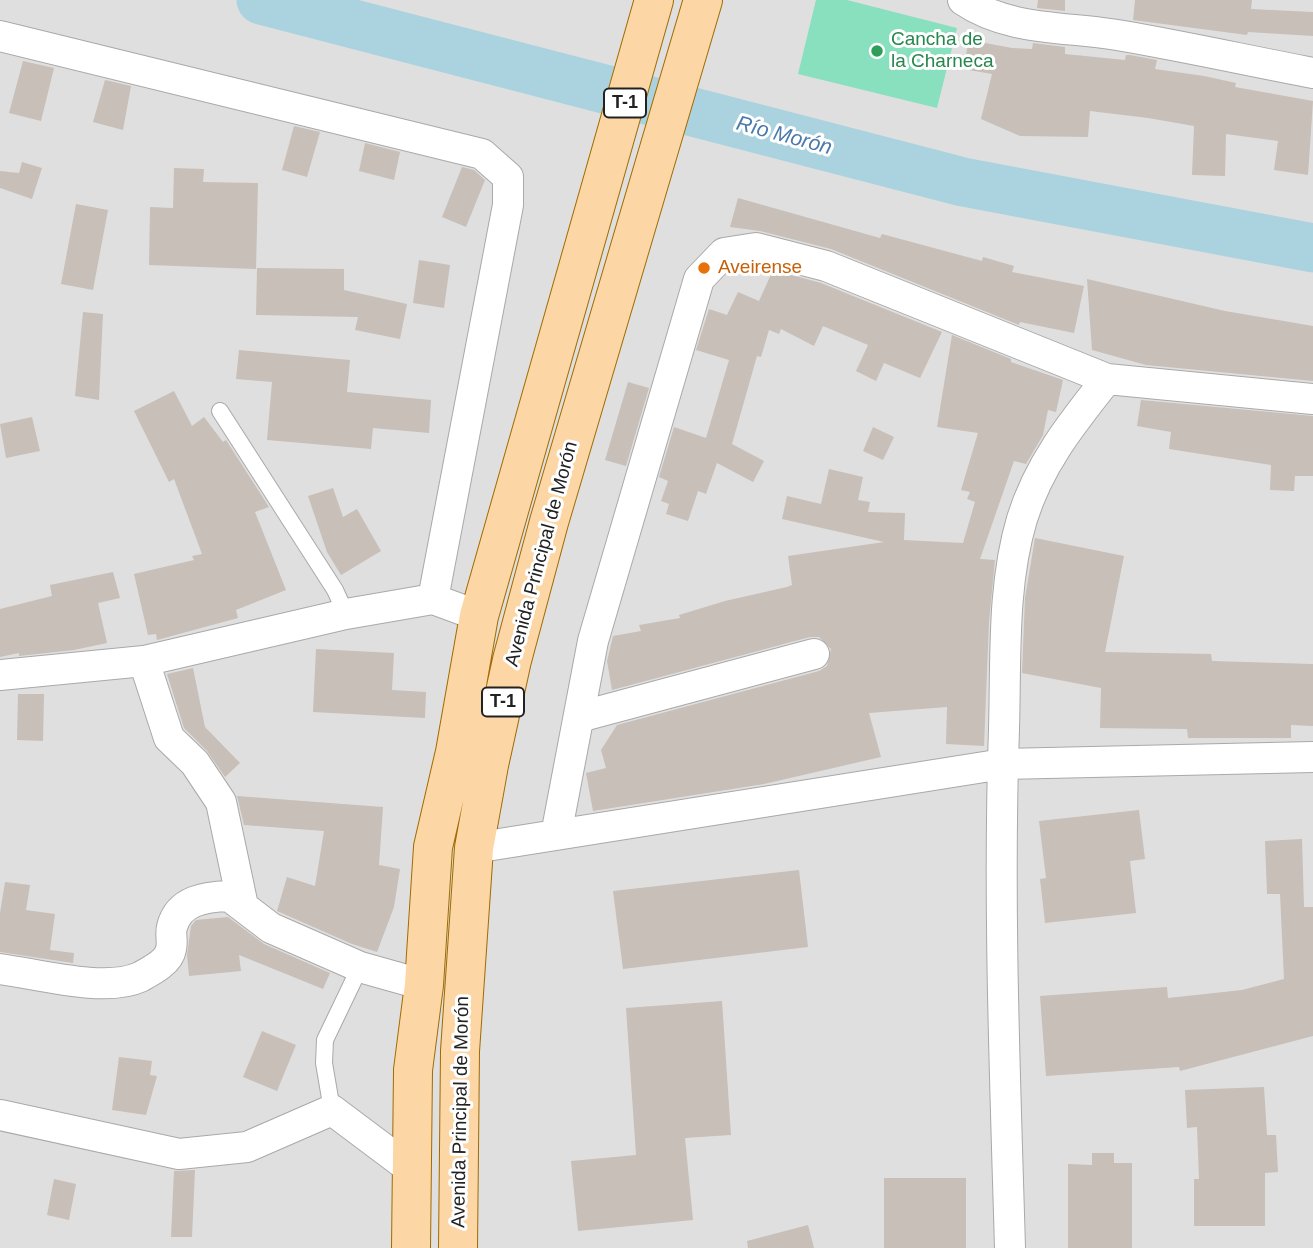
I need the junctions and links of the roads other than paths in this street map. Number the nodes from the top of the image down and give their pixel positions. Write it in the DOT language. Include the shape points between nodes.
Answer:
graph roads {
  1 [pos="704,0"];
  2 [pos="963,0"];
  3 [pos="650,14"];
  4 [pos="0,36"];
  5 [pos="1313,73"];
  6 [pos="1107,379"];
  7 [pos="1313,399"];
  8 [pos="220,411"];
  9 [pos="433,599"];
  10 [pos="346,614"];
  11 [pos="479,616"];
  12 [pos="814,654"];
  13 [pos="144,661"];
  14 [pos="0,675"];
  15 [pos="579,717"];
  16 [pos="1313,757"];
  17 [pos="1003,764"];
  18 [pos="556,835"];
  19 [pos="474,848"];
  20 [pos="243,906"];
  21 [pos="360,967"];
  22 [pos="0,969"];
  23 [pos="424,985"];
  24 [pos="332,1110"];
  25 [pos="0,1115"];
  26 [pos="412,1170"];
  27 [pos="411,1248"];
  28 [pos="458,1248"];
  29 [pos="1010,1248"];
  1 -- 19 [label="main road, Avenida Principal de Morón / T-1" via="512,660"];
  2 -- 5 [label="street" via="979,11 1051,30 1120,35"];
  3 -- 11 [label="main road, Avenida Principal de Morón / T-1"];
  4 -- 9 [label="street" via="482,154 508,177 508,205"];
  6 -- 7 [label="street"];
  6 -- 15 [label="street" via="826,266 755,248 724,253 699,279 593,641"];
  6 -- 17 [label="street" via="1059,440 1036,481 1022,520 1008,585"];
  8 -- 10 [label="lane"];
  9 -- 10 [label="street"];
  9 -- 11 [label="street"];
  10 -- 13 [label="street"];
  11 -- 23 [label="main road, Avenida Principal de Morón / T-1" via="433,847"];
  12 -- 15 [label="street"];
  13 -- 14 [label="street"];
  13 -- 20 [label="street" via="169,738 195,763 221,802"];
  15 -- 18 [label="street"];
  16 -- 17 [label="street"];
  17 -- 18 [label="street"];
  17 -- 29 [label="street" via="1000,898"];
  18 -- 19 [label="street"];
  19 -- 28 [label="main road, Avenida Principal de Morón / T-1" via="460,1051"];
  20 -- 21 [label="street" via="271,929"];
  20 -- 22 [label="street" via="229,896 192,902 180,911 171,928 171,951 161,964 138,978 107,984"];
  21 -- 23 [label="street"];
  21 -- 24 [label="lane" via="325,1040"];
  23 -- 26 [label="main road, Avenida Principal de Morón / T-1" via="413,1070"];
  24 -- 25 [label="street" via="247,1147 179,1154"];
  24 -- 26 [label="street"];
  26 -- 27 [label="main road, Avenida Principal de Morón / T-1"];
}
